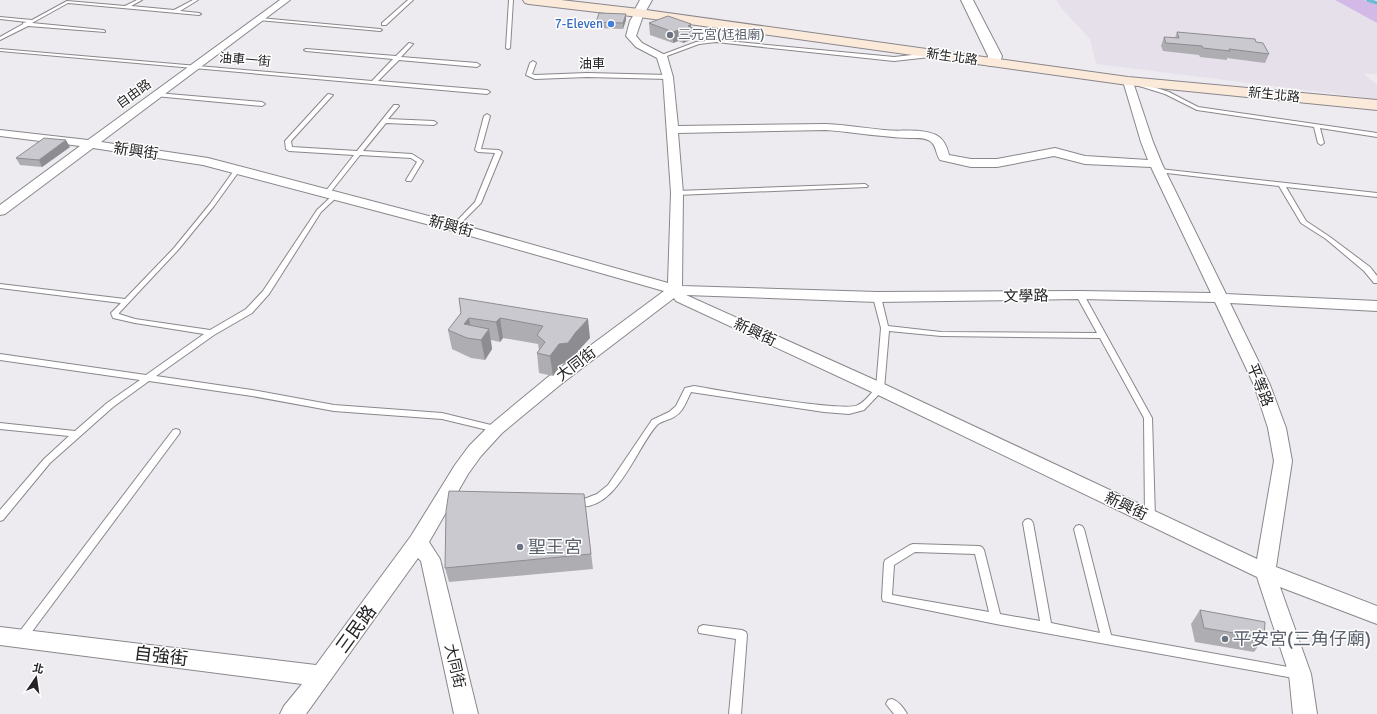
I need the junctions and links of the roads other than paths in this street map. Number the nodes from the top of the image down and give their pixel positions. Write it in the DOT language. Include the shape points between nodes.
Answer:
graph roads {
  1 [pos="140,0"];
  2 [pos="196,0"];
  3 [pos="286,0"];
  4 [pos="411,0"];
  5 [pos="511,0"];
  6 [pos="529,0"];
  7 [pos="580,0"];
  8 [pos="968,0"];
  9 [pos="126,7"];
  10 [pos="643,7"];
  11 [pos="175,12"];
  12 [pos="199,14"];
  13 [pos="0,18"];
  14 [pos="260,19"];
  15 [pos="32,21"];
  16 [pos="25,24"];
  17 [pos="384,24"];
  18 [pos="380,30"];
  19 [pos="103,32"];
  20 [pos="0,39"];
  21 [pos="411,44"];
  22 [pos="508,48"];
  23 [pos="0,50"];
  24 [pos="306,50"];
  25 [pos="932,54"];
  26 [pos="662,56"];
  27 [pos="397,58"];
  28 [pos="994,60"];
  29 [pos="533,64"];
  30 [pos="477,65"];
  31 [pos="195,67"];
  32 [pos="668,77"];
  33 [pos="1127,77"];
  34 [pos="374,82"];
  35 [pos="487,92"];
  36 [pos="157,95"];
  37 [pos="330,95"];
  38 [pos="1377,98"];
  39 [pos="262,104"];
  40 [pos="1377,105"];
  41 [pos="396,106"];
  42 [pos="487,116"];
  43 [pos="384,121"];
  44 [pos="434,123"];
  45 [pos="1318,127"];
  46 [pos="671,130"];
  47 [pos="0,133"];
  48 [pos="1377,135"];
  49 [pos="1320,143"];
  50 [pos="90,144"];
  51 [pos="357,154"];
  52 [pos="1158,168"];
  53 [pos="237,170"];
  54 [pos="409,180"];
  55 [pos="1282,185"];
  56 [pos="865,186"];
  57 [pos="677,193"];
  58 [pos="332,194"];
  59 [pos="1377,195"];
  60 [pos="0,211"];
  61 [pos="454,227"];
  62 [pos="1377,281"];
  63 [pos="0,286"];
  64 [pos="675,290"];
  65 [pos="1080,295"];
  66 [pos="877,297"];
  67 [pos="1221,298"];
  68 [pos="126,301"];
  69 [pos="1377,306"];
  70 [pos="885,328"];
  71 [pos="211,333"];
  72 [pos="1103,336"];
  73 [pos="0,357"];
  74 [pos="150,378"];
  75 [pos="880,390"];
  76 [pos="0,426"];
  77 [pos="496,429"];
  78 [pos="176,432"];
  79 [pos="77,434"];
  80 [pos="562,502"];
  81 [pos="0,517"];
  82 [pos="1150,517"];
  83 [pos="1028,523"];
  84 [pos="1078,529"];
  85 [pos="418,542"];
  86 [pos="1265,572"];
  87 [pos="1377,615"];
  88 [pos="996,618"];
  89 [pos="1046,628"];
  90 [pos="703,630"];
  91 [pos="10,637"];
  92 [pos="1107,639"];
  93 [pos="1300,674"];
  94 [pos="321,676"];
  95 [pos="892,704"];
  96 [pos="292,714"];
  97 [pos="466,714"];
  98 [pos="734,714"];
  99 [pos="901,714"];
  100 [pos="1305,714"];
  1 -- 9 [label="lane"];
  2 -- 11 [label="lane"];
  3 -- 14 [label="street, 自由路"];
  4 -- 17 [label="lane"];
  5 -- 22 [label="lane"];
  6 -- 10 [label="main road, 新生北路"];
  7 -- 10 [label="main road, 新生北路"];
  8 -- 28 [label="street"];
  9 -- 11 [label="lane"];
  9 -- 15 [label="lane" via="67,2"];
  10 -- 25 [label="main road, 新生北路"];
  10 -- 26 [label="street" via="635,21 631,36 639,45"];
  10 -- 28 [label="main road, 新生北路"];
  11 -- 12 [label="lane"];
  13 -- 15 [label="lane"];
  14 -- 18 [label="lane"];
  14 -- 31 [label="street, 自由路"];
  15 -- 16 [label="lane"];
  16 -- 19 [label="lane"];
  16 -- 20 [label="lane"];
  21 -- 27 [label="lane"];
  23 -- 31 [label="lane, 油車一街"];
  24 -- 27 [label="lane"];
  25 -- 26 [label="lane" via="894,59 716,41 698,43"];
  25 -- 28 [label="main road, 新生北路"];
  26 -- 32 [label="street"];
  27 -- 30 [label="lane"];
  27 -- 34 [label="lane"];
  28 -- 33 [label="main road, 新生北路"];
  29 -- 32 [label="lane, 油車" via="529,75 535,77"];
  31 -- 34 [label="lane, 油車一街"];
  31 -- 36 [label="street, 自由路"];
  32 -- 46 [label="street"];
  33 -- 38 [label="main road, 新生北路"];
  33 -- 40 [label="main road, 新生北路"];
  33 -- 45 [label="lane" via="1197,108"];
  33 -- 52 [label="street, 平等路" via="1147,142"];
  34 -- 35 [label="lane, 油車一街"];
  36 -- 39 [label="lane"];
  36 -- 50 [label="street, 自由路"];
  37 -- 51 [label="lane" via="288,141 289,149"];
  41 -- 43 [label="lane"];
  42 -- 61 [label="lane" via="478,150 499,152 478,203"];
  43 -- 44 [label="lane"];
  43 -- 51 [label="lane"];
  45 -- 48 [label="lane"];
  45 -- 49 [label="lane"];
  46 -- 52 [label="street" via="846,128 885,134 923,135 933,138 940,144 944,157 971,163 1016,160 1055,152 1085,160"];
  46 -- 57 [label="street"];
  47 -- 50 [label="street, 新興街"];
  50 -- 53 [label="street, 新興街" via="204,161"];
  50 -- 60 [label="street, 自由路"];
  51 -- 54 [label="lane" via="412,156 420,161"];
  51 -- 58 [label="lane"];
  52 -- 55 [label="lane"];
  52 -- 67 [label="street, 平等路"];
  53 -- 58 [label="street, 新興街"];
  53 -- 68 [label="lane" via="176,249"];
  55 -- 59 [label="lane"];
  55 -- 62 [label="lane" via="1303,222 1367,269"];
  56 -- 57 [label="lane"];
  57 -- 64 [label="street"];
  58 -- 61 [label="street, 新興街"];
  58 -- 71 [label="lane" via="266,292 249,310"];
  61 -- 64 [label="street, 新興街"];
  63 -- 68 [label="lane"];
  64 -- 66 [label="street, 文學路"];
  64 -- 75 [label="street, 新興街" via="681,298"];
  64 -- 77 [label="street, 大同街" via="554,381"];
  65 -- 66 [label="street, 文學路"];
  65 -- 67 [label="street, 文學路"];
  65 -- 72 [label="lane"];
  66 -- 70 [label="lane"];
  67 -- 69 [label="street, 文學路"];
  67 -- 86 [label="street, 平等路" via="1262,385 1277,428 1283,461"];
  68 -- 71 [label="lane" via="115,313 116,316"];
  70 -- 72 [label="lane" via="941,334"];
  70 -- 75 [label="lane"];
  71 -- 74 [label="lane"];
  72 -- 82 [label="lane" via="1148,418"];
  73 -- 74 [label="lane"];
  74 -- 77 [label="lane" via="334,408 442,416"];
  74 -- 79 [label="lane" via="110,405"];
  75 -- 80 [label="lane" via="861,408 849,411 688,390 679,408 655,422 611,488 600,497 586,503"];
  75 -- 82 [label="street, 新興街"];
  76 -- 79 [label="lane"];
  77 -- 85 [label="street, 大同街" via="461,470 449,499"];
  78 -- 91 [label="lane"];
  79 -- 81 [label="lane" via="47,461"];
  82 -- 86 [label="street, 新興街"];
  83 -- 89 [label="lane"];
  84 -- 92 [label="lane"];
  85 -- 94 [label="street, 三民路"];
  85 -- 97 [label="street, 大同街" via="430,559"];
  86 -- 87 [label="street, 新興街"];
  86 -- 93 [label="street, 平等路"];
  88 -- 88 [label="lane" via="887,598 889,563 913,548 979,550"];
  88 -- 89 [label="lane"];
  89 -- 92 [label="lane"];
  90 -- 98 [label="lane" via="742,635"];
  91 -- 94 [label="street, 自強街"];
  92 -- 93 [label="lane"];
  93 -- 100 [label="street, 平等路"];
  94 -- 96 [label="street, 三民路"];
  95 -- 99 [label="lane"];
}
